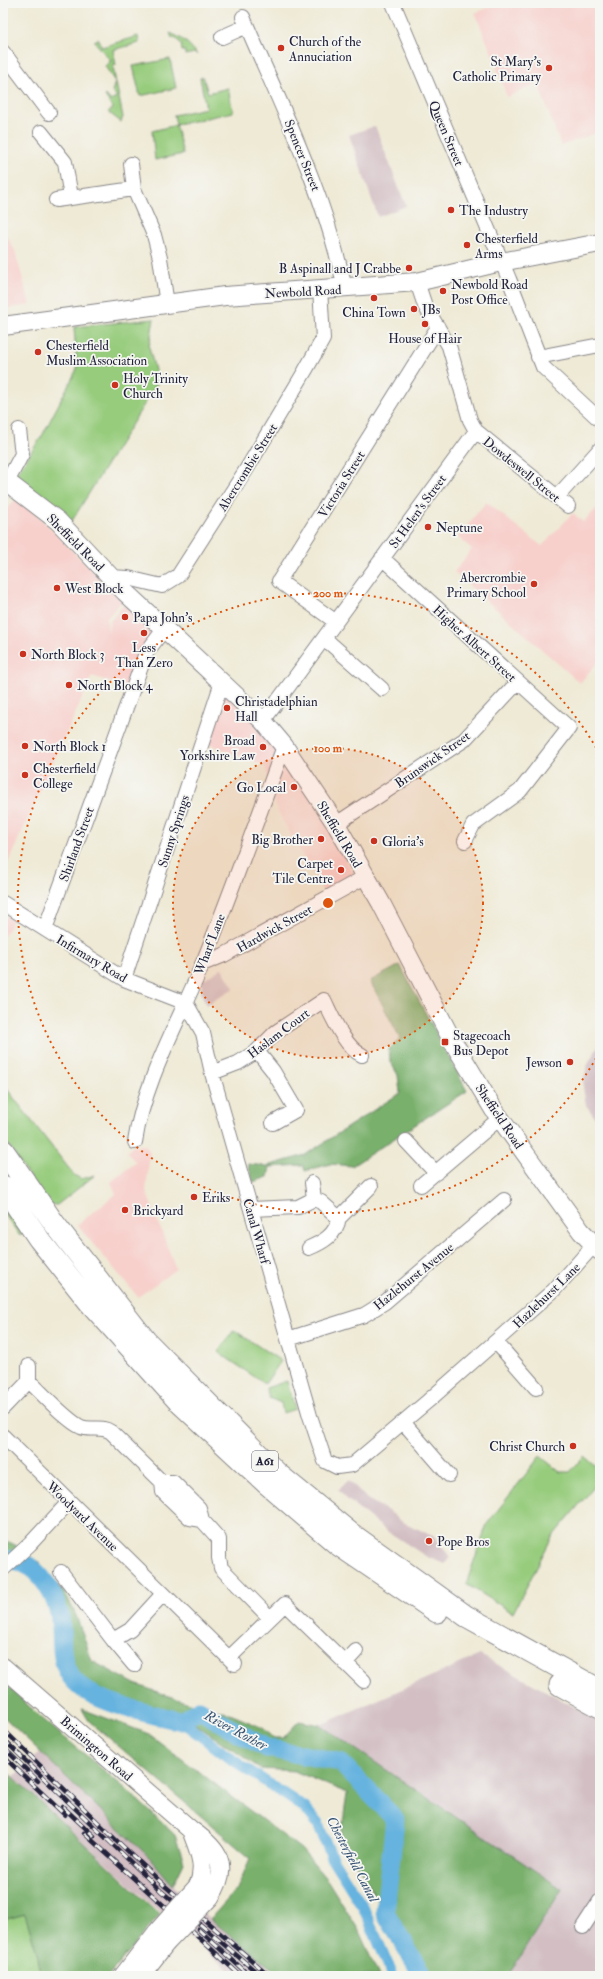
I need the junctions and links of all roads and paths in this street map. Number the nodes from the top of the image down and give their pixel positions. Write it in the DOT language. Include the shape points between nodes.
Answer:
graph roads {
  1 [pos="393,3"];
  2 [pos="222,37"];
  3 [pos="3,52"];
  4 [pos="49,113"];
  5 [pos="41,132"];
  6 [pos="130,164"];
  7 [pos="134,189"];
  8 [pos="71,197"];
  9 [pos="56,200"];
  10 [pos="600,243"];
  11 [pos="501,262"];
  12 [pos="417,282"];
  13 [pos="320,288"];
  14 [pos="345,289"];
  15 [pos="167,304"];
  16 [pos="3,326"];
  17 [pos="438,327"];
  18 [pos="600,345"];
  19 [pos="538,357"];
  20 [pos="600,420"];
  21 [pos="19,430"];
  22 [pos="476,431"];
  23 [pos="600,449"];
  24 [pos="5,481"];
  25 [pos="557,497"];
  26 [pos="568,506"];
  27 [pos="382,558"];
  28 [pos="110,577"];
  29 [pos="336,622"];
  30 [pos="165,628"];
  31 [pos="324,638"];
  32 [pos="222,682"];
  33 [pos="518,682"];
  34 [pos="382,689"];
  35 [pos="263,721"];
  36 [pos="284,746"];
  37 [pos="336,824"];
  38 [pos="465,841"];
  39 [pos="365,877"];
  40 [pos="3,903"];
  41 [pos="45,929"];
  42 [pos="202,964"];
  43 [pos="124,979"];
  44 [pos="186,1003"];
  45 [pos="257,1051"];
  46 [pos="362,1055"];
  47 [pos="212,1073"];
  48 [pos="500,1118"];
  49 [pos="273,1123"];
  50 [pos="406,1141"];
  51 [pos="135,1142"];
  52 [pos="3,1150"];
  53 [pos="436,1173"];
  54 [pos="312,1183"];
  55 [pos="422,1185"];
  56 [pos="3,1186"];
  57 [pos="371,1186"];
  58 [pos="314,1199"];
  59 [pos="504,1200"];
  60 [pos="251,1209"];
  61 [pos="339,1218"];
  62 [pos="309,1248"];
  63 [pos="597,1248"];
  64 [pos="288,1339"];
  65 [pos="496,1342"];
  66 [pos="29,1366"];
  67 [pos="29,1381"];
  68 [pos="536,1388"];
  69 [pos="3,1408"];
  70 [pos="403,1422"];
  71 [pos="3,1436"];
  72 [pos="325,1461"];
  73 [pos="449,1475"];
  74 [pos="69,1502"];
  75 [pos="3,1569"];
  76 [pos="61,1572"];
  77 [pos="163,1594"];
  78 [pos="270,1618"];
  79 [pos="113,1640"];
  80 [pos="356,1652"];
  81 [pos="345,1662"];
  82 [pos="134,1665"];
  83 [pos="3,1667"];
  84 [pos="364,1681"];
  85 [pos="600,1690"];
  86 [pos="600,1707"];
  87 [pos="600,1901"];
  88 [pos="583,1927"];
  89 [pos="162,1937"];
  90 [pos="123,1976"];
  91 [pos="140,1976"];
  1 -- 11 [label="street, Queen Street"];
  2 -- 14 [label="street, Spencer Street" via="245,22 293,128 318,191"];
  3 -- 4 [label="street"];
  5 -- 8 [label="street" via="65,162"];
  6 -- 7 [label="street"];
  7 -- 8 [label="street"];
  7 -- 15 [label="street" via="154,235"];
  8 -- 9 [label="street"];
  10 -- 11 [label="main road, Newbold Road"];
  11 -- 12 [label="main road, Newbold Road"];
  11 -- 19 [label="street, Queen Street"];
  12 -- 14 [label="main road, Newbold Road"];
  12 -- 17 [label="street" via="425,306"];
  13 -- 14 [label="main road, Newbold Road"];
  13 -- 15 [label="main road, Newbold Road"];
  13 -- 28 [label="street, Abercrombie Street" via="322,339 246,470 178,576 162,586 128,578"];
  15 -- 16 [label="main road, Newbold Road"];
  17 -- 22 [label="street" via="448,346 470,420"];
  17 -- 29 [label="street, Victoria Street" via="279,581"];
  18 -- 19 [label="street"];
  19 -- 20 [label="street, Queen Street" via="543,367"];
  21 -- 24 [label="street" via="22,454"];
  22 -- 25 [label="street, Dowdeswell Street"];
  22 -- 27 [label="street, St Helen's Street"];
  23 -- 25 [label="street"];
  24 -- 28 [label="main road, Sheffield Road" via="58,521"];
  25 -- 26 [label="street, Dowdeswell Street"];
  27 -- 29 [label="street, St Helen's Street"];
  27 -- 33 [label="street, Higher Albert Street"];
  28 -- 30 [label="main road, Sheffield Road"];
  29 -- 31 [label="street, St Helen's Street"];
  30 -- 32 [label="main road, Sheffield Road"];
  30 -- 41 [label="street, Shirland Street" via="146,653"];
  31 -- 34 [label="street"];
  31 -- 35 [label="street, St Helen's Street"];
  32 -- 35 [label="main road, Sheffield Road"];
  32 -- 43 [label="street, Sunny Springs"];
  33 -- 37 [label="street, Brunswick Street" via="464,740"];
  33 -- 38 [label="street, Higher Albert Street" via="569,728 520,791 473,825"];
  35 -- 36 [label="main road, Sheffield Road"];
  36 -- 37 [label="main road, Sheffield Road"];
  36 -- 42 [label="street, Wharf Lane"];
  37 -- 39 [label="main road, Sheffield Road"];
  39 -- 42 [label="street, Hardwick Street" via="224,955"];
  39 -- 48 [label="main road, Sheffield Road" via="382,903 452,1040"];
  40 -- 41 [label="street, Infirmary Road"];
  41 -- 43 [label="street, Infirmary Road"];
  42 -- 44 [label="street, Wharf Lane"];
  43 -- 44 [label="street, Infirmary Road"];
  44 -- 47 [label="street, Canal Wharf" via="203,1034"];
  44 -- 51 [label="street, Wharf Lane" via="170,1036 141,1113"];
  45 -- 46 [label="street, Haslam Court" via="276,1032 324,1000 348,1045 354,1052"];
  45 -- 47 [label="street, Haslam Court" via="238,1063"];
  45 -- 49 [label="street" via="273,1071 296,1110"];
  47 -- 60 [label="street, Canal Wharf"];
  48 -- 53 [label="street"];
  48 -- 63 [label="main road, Sheffield Road" via="546,1184"];
  50 -- 53 [label="street"];
  52 -- 85 [label="highway, A61" via="54,1224 146,1341 278,1474 349,1532 466,1616"];
  53 -- 55 [label="street"];
  54 -- 58 [label="street"];
  56 -- 86 [label="highway, A61" via="39,1239 90,1303 179,1402 267,1484 337,1544 458,1626"];
  57 -- 61 [label="street"];
  58 -- 60 [label="street" via="298,1207"];
  58 -- 61 [label="street"];
  59 -- 64 [label="street, Hazlehurst Avenue" via="385,1302 364,1314"];
  60 -- 64 [label="street, Canal Wharf"];
  61 -- 62 [label="street" via="334,1232"];
  63 -- 65 [label="street, Hazlehurst Lane"];
  64 -- 72 [label="street, Canal Wharf"];
  65 -- 68 [label="street"];
  65 -- 70 [label="street, Hazlehurst Lane"];
  66 -- 67 [label="street"];
  67 -- 69 [label="street"];
  67 -- 78 [label="street" via="75,1424 85,1428 103,1428 111,1432 162,1482 173,1482 199,1508 202,1520 219,1539 219,1563 225,1573"];
  70 -- 72 [label="street, Hazlehurst Lane" via="352,1465 337,1467"];
  70 -- 73 [label="street"];
  71 -- 74 [label="street, Woodyard Avenue"];
  74 -- 75 [label="street"];
  74 -- 77 [label="street, Woodyard Avenue"];
  76 -- 79 [label="street"];
  77 -- 78 [label="street, Woodyard Avenue" via="232,1661"];
  77 -- 79 [label="street" via="130,1630"];
  78 -- 81 [label="street, Woodyard Avenue" via="285,1604"];
  79 -- 82 [label="street"];
  80 -- 81 [label="street"];
  81 -- 84 [label="street, Woodyard Avenue"];
  83 -- 89 [label="main road, Brimington Road, bridge" via="191,1830 202,1860 204,1891"];
  87 -- 88 [label="street"];
  89 -- 90 [label="main road, Brimington Road"];
  89 -- 91 [label="main road, Brimington Road"];
}
